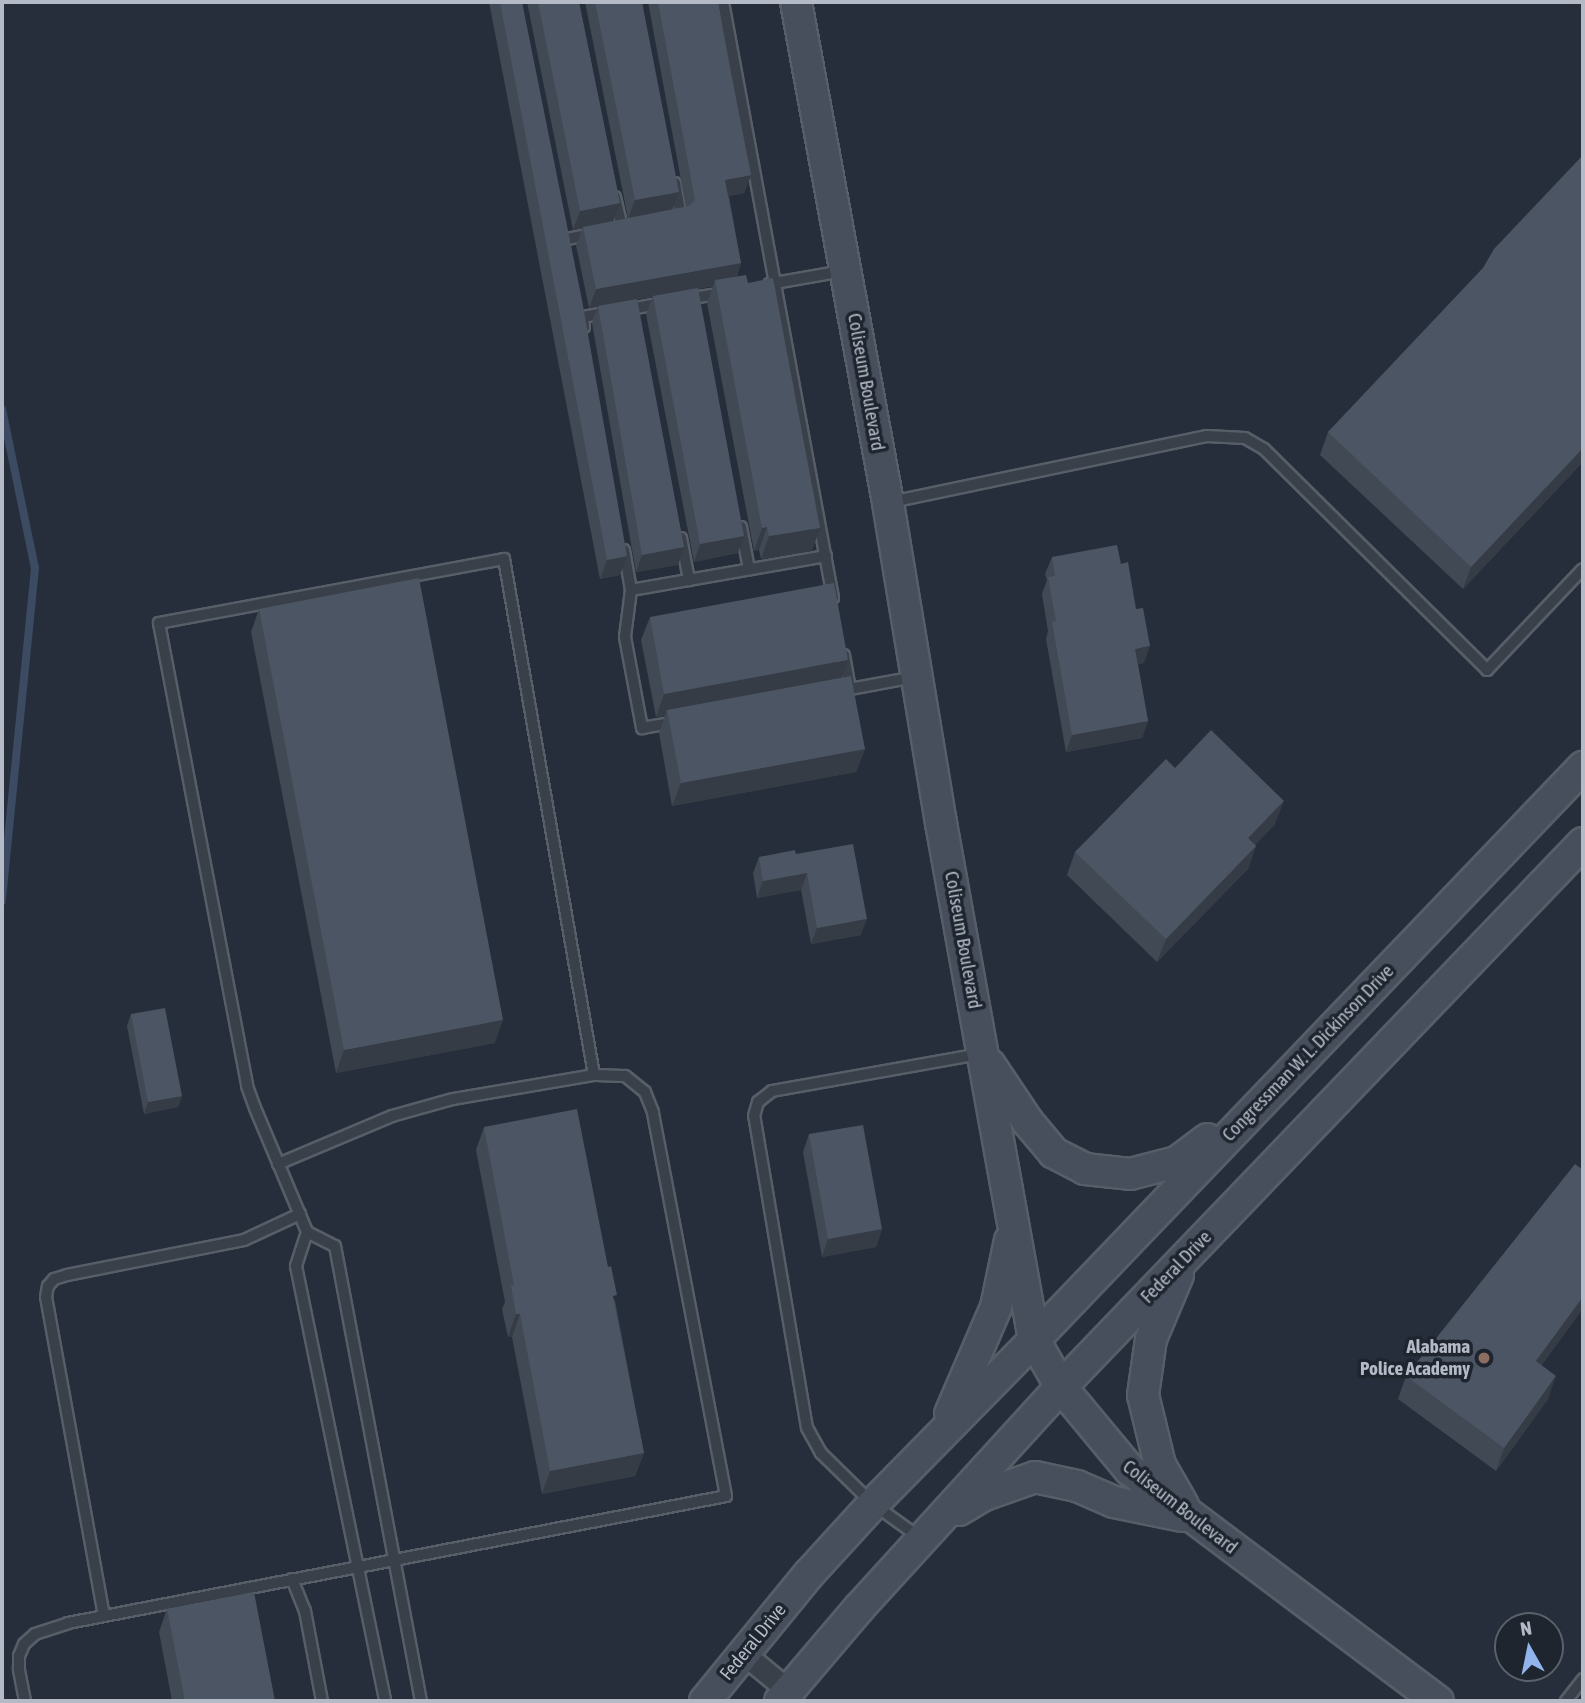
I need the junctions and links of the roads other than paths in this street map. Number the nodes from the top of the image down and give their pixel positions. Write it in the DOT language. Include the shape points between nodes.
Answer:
graph roads {
  1 [pos="723,2"];
  2 [pos="796,2"];
  3 [pos="673,177"];
  4 [pos="614,188"];
  5 [pos="669,219"];
  6 [pos="564,226"];
  7 [pos="634,226"];
  8 [pos="621,228"];
  9 [pos="567,239"];
  10 [pos="569,252"];
  11 [pos="846,271"];
  12 [pos="776,283"];
  13 [pos="750,288"];
  14 [pos="737,290"];
  15 [pos="698,297"];
  16 [pos="580,304"];
  17 [pos="637,307"];
  18 [pos="701,310"];
  19 [pos="583,317"];
  20 [pos="640,321"];
  21 [pos="587,344"];
  22 [pos="888,503"];
  23 [pos="738,515"];
  24 [pos="678,526"];
  25 [pos="621,536"];
  26 [pos="826,556"];
  27 [pos="748,569"];
  28 [pos="1583,569"];
  29 [pos="689,580"];
  30 [pos="631,590"];
  31 [pos="835,609"];
  32 [pos="842,649"];
  33 [pos="917,677"];
  34 [pos="850,689"];
  35 [pos="837,691"];
  36 [pos="681,721"];
  37 [pos="1583,766"];
  38 [pos="1583,843"];
  39 [pos="983,1054"];
  40 [pos="594,1075"];
  41 [pos="1277,1085"];
  42 [pos="278,1164"];
  43 [pos="300,1214"];
  44 [pos="1014,1223"];
  45 [pos="307,1232"];
  46 [pos="1188,1255"];
  47 [pos="1034,1340"];
  48 [pos="1061,1387"];
  49 [pos="943,1430"];
  50 [pos="873,1504"];
  51 [pos="1190,1517"];
  52 [pos="928,1532"];
  53 [pos="394,1559"];
  54 [pos="357,1566"];
  55 [pos="292,1579"];
  56 [pos="104,1616"];
  57 [pos="743,1653"];
  58 [pos="1583,1679"];
  59 [pos="785,1696"];
  60 [pos="25,1701"];
  61 [pos="322,1701"];
  62 [pos="385,1701"];
  63 [pos="421,1701"];
  64 [pos="705,1701"];
  65 [pos="1438,1701"];
  66 [pos="1566,1701"];
  1 -- 12 [label="lane"];
  2 -- 11 [label="main road, Coliseum Boulevard"];
  3 -- 5 [label="lane" via="681,217"];
  4 -- 8 [label="lane"];
  6 -- 9 [label="lane"];
  7 -- 8 [label="lane"];
  8 -- 9 [label="lane"];
  9 -- 10 [label="lane"];
  11 -- 12 [label="lane"];
  11 -- 22 [label="main road, Coliseum Boulevard"];
  12 -- 13 [label="lane"];
  12 -- 26 [label="lane"];
  14 -- 15 [label="lane"];
  15 -- 17 [label="lane"];
  15 -- 18 [label="lane"];
  16 -- 19 [label="lane"];
  17 -- 19 [label="lane"];
  17 -- 20 [label="lane"];
  19 -- 21 [label="lane"];
  22 -- 28 [label="lane" via="1207,436 1245,438 1264,449 1487,670"];
  22 -- 33 [label="main road, Coliseum Boulevard"];
  23 -- 27 [label="lane"];
  24 -- 29 [label="lane"];
  25 -- 30 [label="lane"];
  26 -- 27 [label="lane"];
  26 -- 31 [label="lane"];
  27 -- 29 [label="lane"];
  29 -- 30 [label="lane"];
  30 -- 36 [label="lane" via="625,638 642,728"];
  32 -- 34 [label="lane"];
  33 -- 34 [label="lane"];
  33 -- 39 [label="main road, Coliseum Boulevard"];
  34 -- 35 [label="lane"];
  37 -- 41 [label="main road, Congressman W. L. Dickinson Drive"];
  38 -- 46 [label="main road, Federal Drive"];
  39 -- 41 [label="main road" via="1054,1153 1085,1169 1119,1173 1177,1162"];
  39 -- 44 [label="main road, Coliseum Boulevard"];
  39 -- 50 [label="lane" via="772,1091 758,1102 754,1116 807,1428 821,1453"];
  40 -- 42 [label="lane" via="453,1099 404,1113"];
  40 -- 42 [label="lane" via="504,559 159,623 247,1086"];
  40 -- 53 [label="lane" via="625,1076 645,1093 653,1112 726,1496"];
  41 -- 47 [label="main road, Congressman W. L. Dickinson Drive"];
  42 -- 43 [label="lane"];
  43 -- 45 [label="lane"];
  43 -- 56 [label="lane" via="244,1240 67,1275 48,1286 46,1297"];
  44 -- 47 [label="main road, Coliseum Boulevard"];
  44 -- 49 [label="main road" via="996,1307"];
  45 -- 53 [label="lane" via="335,1246"];
  45 -- 54 [label="lane" via="296,1266"];
  46 -- 48 [label="main road, Federal Drive"];
  46 -- 51 [label="main road" via="1151,1339 1143,1395 1160,1465"];
  47 -- 48 [label="main road, Coliseum Boulevard"];
  47 -- 49 [label="main road, Federal Drive"];
  48 -- 51 [label="main road, Coliseum Boulevard" via="1130,1470"];
  48 -- 52 [label="main road, Federal Drive"];
  49 -- 50 [label="main road, Federal Drive"];
  50 -- 52 [label="lane"];
  50 -- 57 [label="main road, Federal Drive"];
  51 -- 52 [label="main road" via="1114,1502 1077,1486 1035,1476 984,1495"];
  51 -- 65 [label="main road, Coliseum Boulevard"];
  52 -- 59 [label="main road, Federal Drive"];
  53 -- 54 [label="lane"];
  53 -- 63 [label="lane"];
  54 -- 55 [label="lane"];
  54 -- 62 [label="lane"];
  55 -- 56 [label="lane"];
  55 -- 61 [label="lane" via="304,1611"];
  56 -- 60 [label="lane" via="34,1634 24,1644 19,1669"];
  57 -- 59 [label="street"];
  57 -- 64 [label="main road, Federal Drive"];
  58 -- 66 [label="lane"];
}
